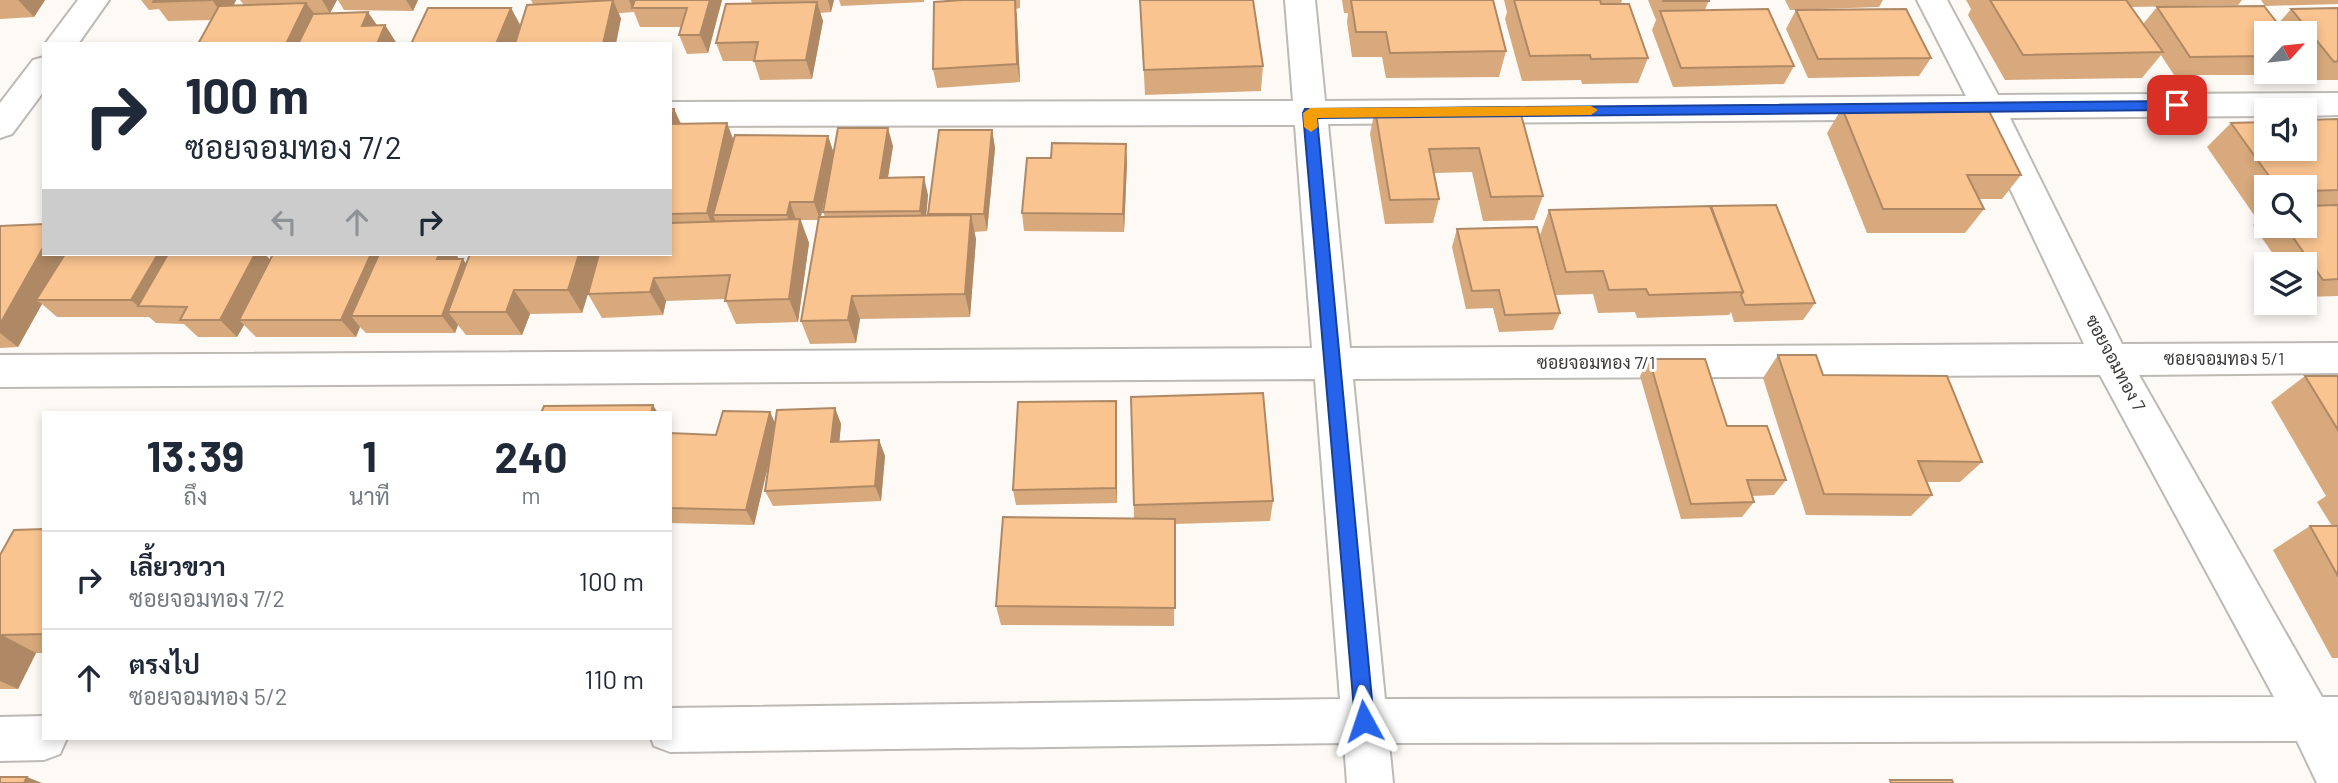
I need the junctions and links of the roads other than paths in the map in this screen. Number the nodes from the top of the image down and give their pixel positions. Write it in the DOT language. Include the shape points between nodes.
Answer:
graph roads {
  1 [pos="94,0"];
  2 [pos="1300,0"];
  3 [pos="1932,0"];
  4 [pos="62,42"];
  5 [pos="42,70"];
  6 [pos="2338,104"];
  7 [pos="1988,107"];
  8 [pos="1310,113"];
  9 [pos="672,114"];
  10 [pos="42,115"];
  11 [pos="3,119"];
  12 [pos="2338,358"];
  13 [pos="2111,360"];
  14 [pos="1332,365"];
  15 [pos="0,371"];
  16 [pos="2324,719"];
  17 [pos="1364,721"];
  18 [pos="672,730"];
  19 [pos="42,738"];
  20 [pos="0,739"];
  21 [pos="2338,776"];
  22 [pos="1370,783"];
  1 -- 4 [label="street"];
  2 -- 8 [label="street"];
  3 -- 7 [label="street, ซอยจอมทอง 7"];
  5 -- 11 [label="street"];
  6 -- 7 [label="street"];
  7 -- 8 [label="street"];
  7 -- 13 [label="street, ซอยจอมทอง 7"];
  8 -- 9 [label="street"];
  8 -- 14 [label="street"];
  10 -- 11 [label="street"];
  12 -- 13 [label="street, ซอยจอมทอง 5/1"];
  13 -- 14 [label="street, ซอยจอมทอง 7/1"];
  13 -- 16 [label="street, ซอยจอมทอง 7"];
  14 -- 15 [label="street, ซอยจอมทอง 7/1"];
  14 -- 17 [label="street"];
  16 -- 17 [label="street"];
  16 -- 21 [label="street, ซอยจอมทอง 7"];
  17 -- 18 [label="street"];
  17 -- 22 [label="street"];
  19 -- 20 [label="street"];
}
